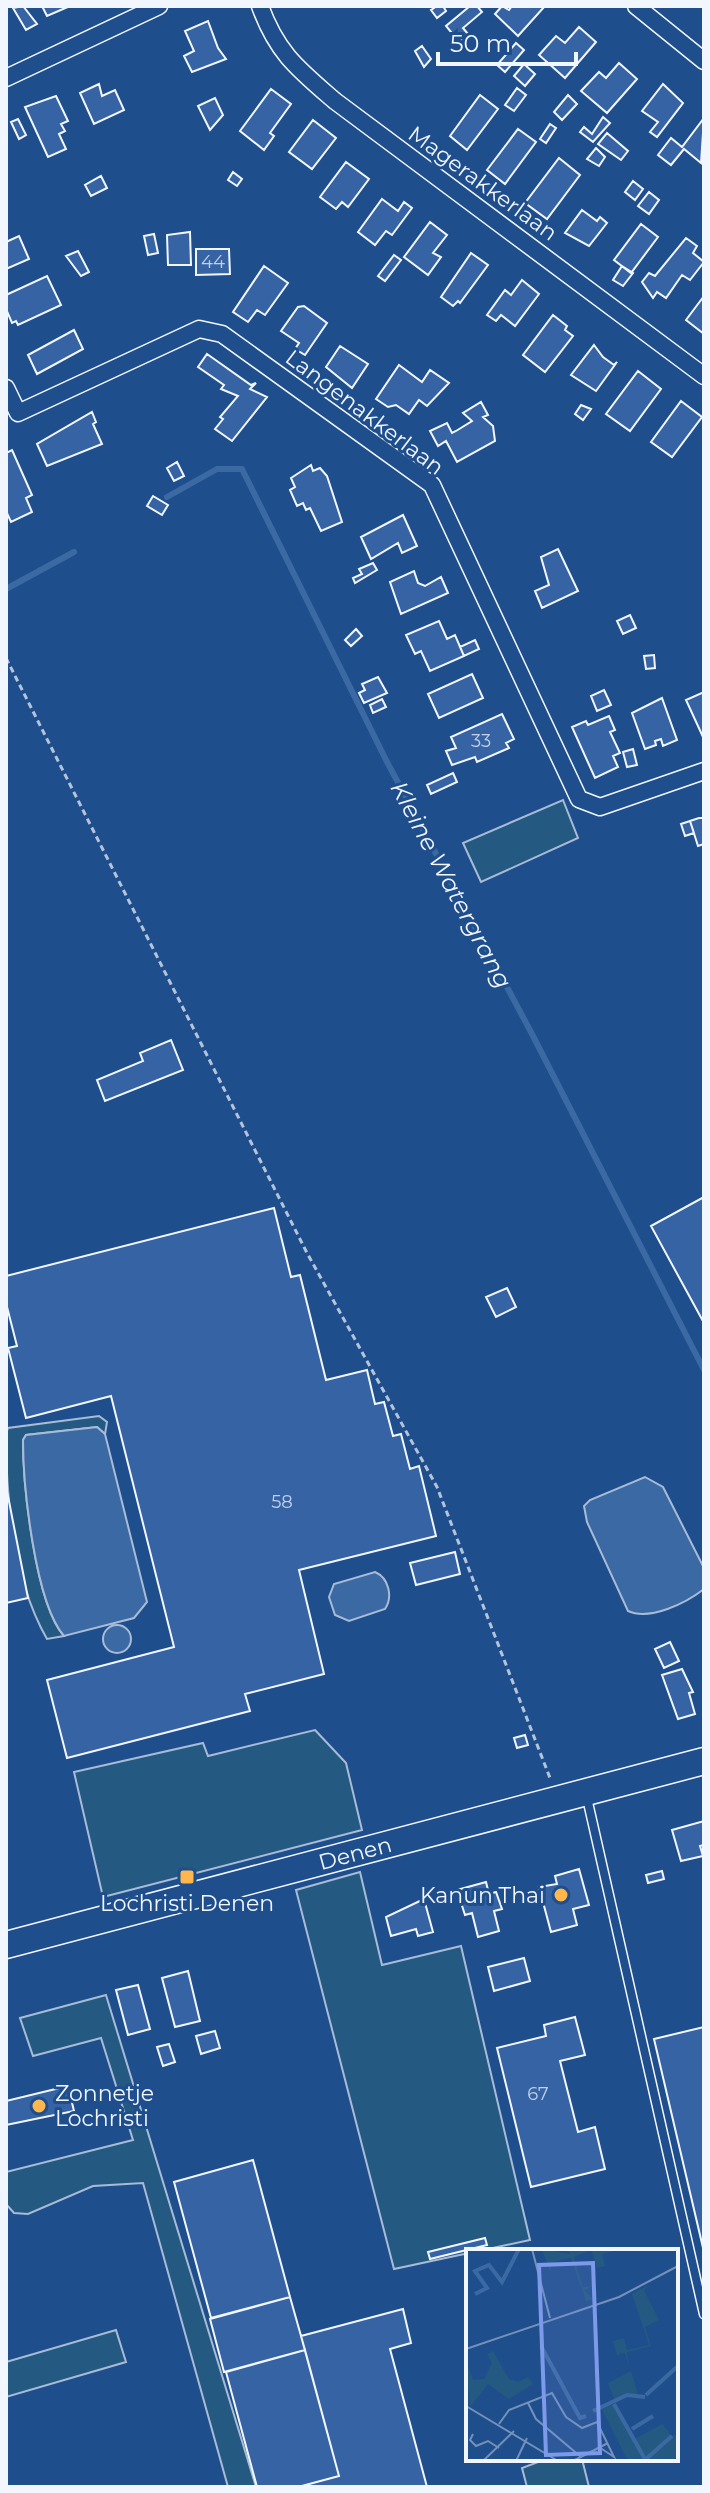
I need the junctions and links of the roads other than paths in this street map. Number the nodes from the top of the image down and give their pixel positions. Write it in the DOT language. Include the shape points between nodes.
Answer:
graph roads {
  1 [pos="159,6"];
  2 [pos="260,6"];
  3 [pos="636,6"];
  4 [pos="704,61"];
  5 [pos="6,78"];
  6 [pos="704,376"];
  7 [pos="6,388"];
  8 [pos="12,416"];
  9 [pos="704,771"];
  10 [pos="704,1761"];
  11 [pos="586,1793"];
  12 [pos="6,1945"];
  13 [pos="704,2314"];
  1 -- 5 [label="street"];
  2 -- 6 [label="street, Magerakkerlaan" via="272,39 288,61 335,101"];
  3 -- 4 [label="street"];
  7 -- 8 [label="street, Langenakkerlaan"];
  8 -- 9 [label="street, Langenakkerlaan" via="185,334 205,329 222,334 432,485 579,799 600,807"];
  10 -- 11 [label="main road, Denen"];
  11 -- 12 [label="main road, Denen"];
  11 -- 13 [label="lane"];
}
